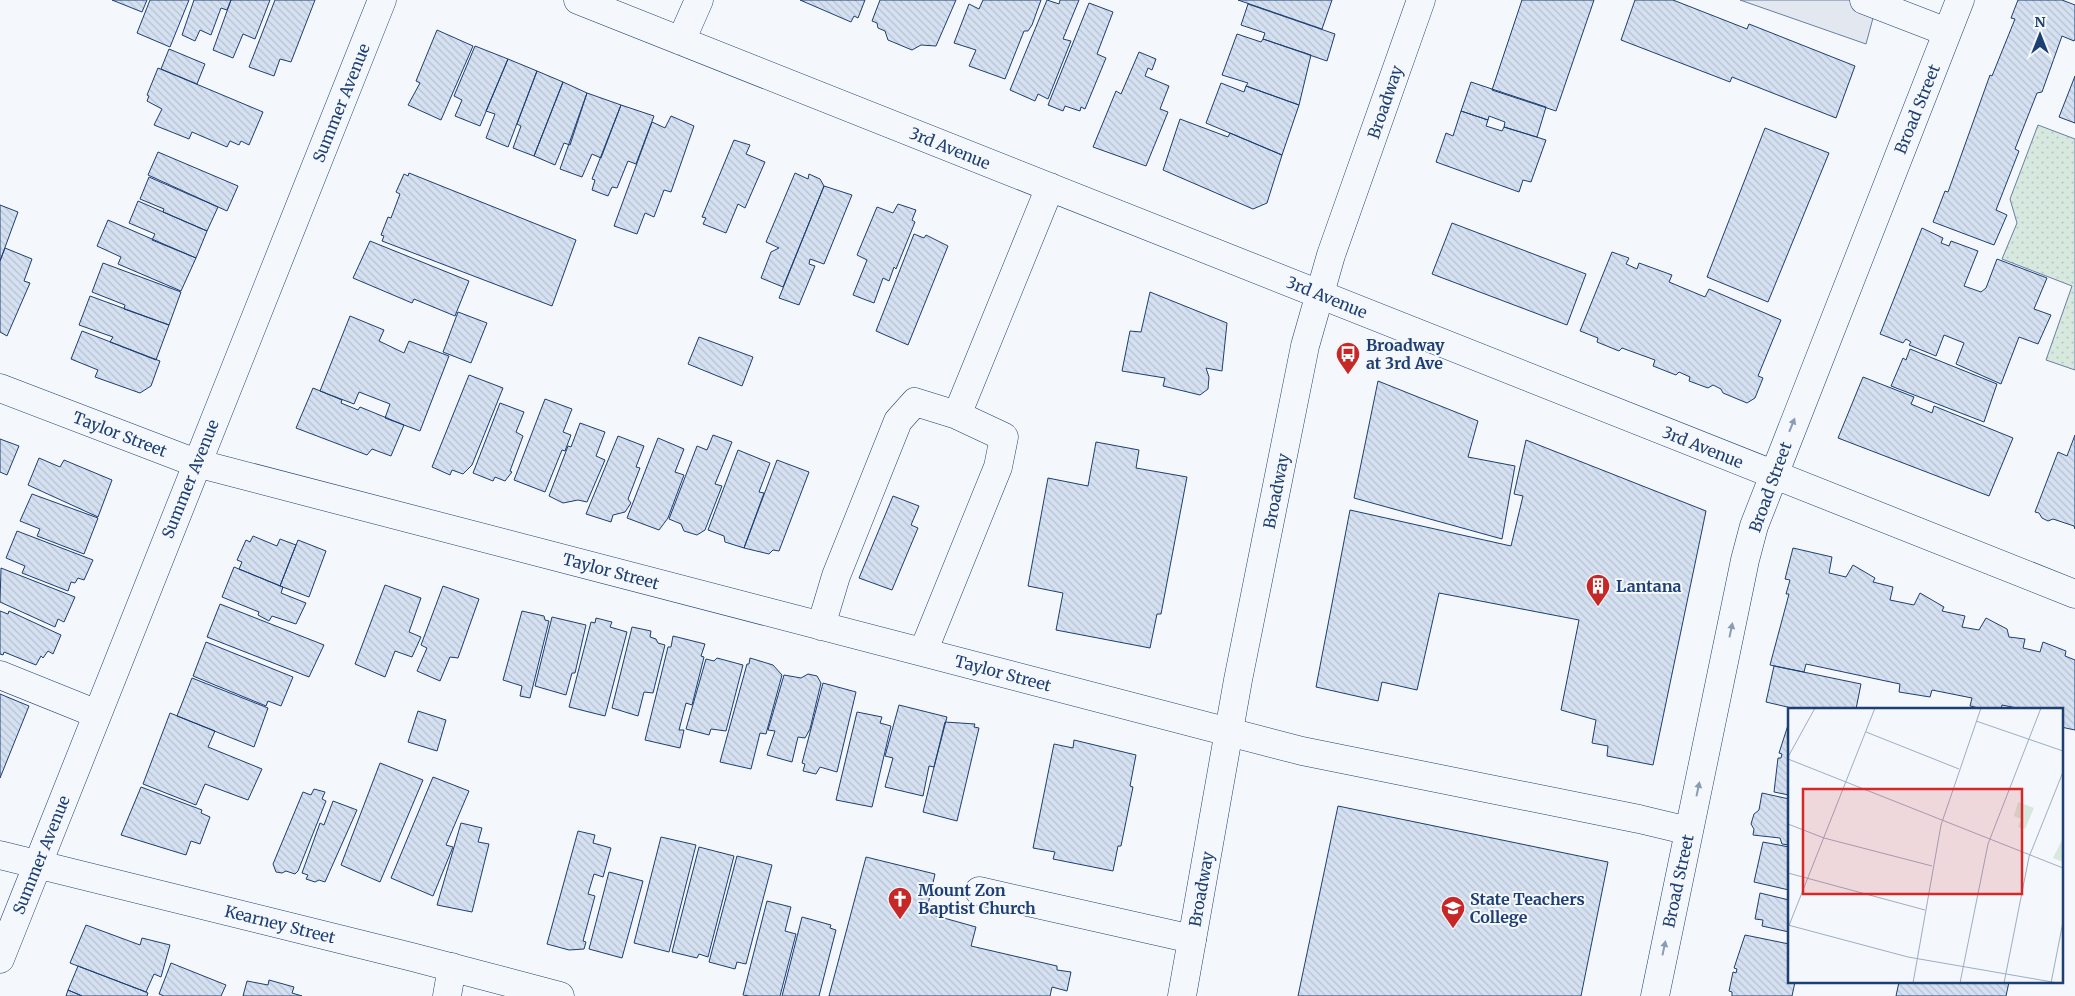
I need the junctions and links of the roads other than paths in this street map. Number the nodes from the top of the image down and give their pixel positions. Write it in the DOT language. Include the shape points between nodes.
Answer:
graph roads {
  1 [pos="382,0"];
  2 [pos="578,0"];
  3 [pos="699,0"];
  4 [pos="1422,0"];
  5 [pos="1864,0"];
  6 [pos="1960,0"];
  7 [pos="1947,32"];
  8 [pos="681,41"];
  9 [pos="1050,187"];
  10 [pos="1320,294"];
  11 [pos="0,388"];
  12 [pos="957,415"];
  13 [pos="196,463"];
  14 [pos="1773,474"];
  15 [pos="2075,594"];
  16 [pos="821,626"];
  17 [pos="922,652"];
  18 [pos="0,675"];
  19 [pos="97,714"];
  20 [pos="1229,733"];
  21 [pos="1689,831"];
  22 [pos="0,855"];
  23 [pos="38,864"];
  24 [pos="980,891"];
  25 [pos="1192,939"];
  26 [pos="0,959"];
  27 [pos="452,967"];
  28 [pos="446,996"];
  29 [pos="560,996"];
  30 [pos="1182,996"];
  31 [pos="1654,996"];
  1 -- 13 [label="street, Summer Avenue"];
  2 -- 8 [label="street, 3rd Avenue"];
  3 -- 8 [label="street"];
  4 -- 10 [label="street, Broadway"];
  5 -- 7 [label="street"];
  6 -- 7 [label="street, Broad Street"];
  14 -- 7 [label="street, Broad Street, one-way"];
  8 -- 9 [label="street, 3rd Avenue"];
  9 -- 10 [label="street, 3rd Avenue"];
  9 -- 12 [label="street"];
  10 -- 14 [label="street, 3rd Avenue"];
  10 -- 20 [label="street, Broadway" via="1297,384"];
  11 -- 13 [label="street, Taylor Street"];
  12 -- 16 [label="street" via="915,402 898,421 836,576"];
  12 -- 17 [label="street" via="1004,437 998,467"];
  13 -- 16 [label="street, Taylor Street"];
  13 -- 19 [label="street, Summer Avenue"];
  14 -- 15 [label="street, 3rd Avenue"];
  21 -- 14 [label="street, Broad Street, one-way" via="1745,560"];
  16 -- 17 [label="street, Taylor Street"];
  17 -- 20 [label="street, Taylor Street"];
  18 -- 19 [label="street"];
  19 -- 23 [label="street, Summer Avenue"];
  20 -- 21 [label="street, Taylor Street"];
  20 -- 25 [label="street, Broadway"];
  31 -- 21 [label="street, Broad Street, one-way"];
  22 -- 23 [label="street, Kearney Street"];
  23 -- 26 [label="street, Summer Avenue"];
  23 -- 27 [label="street, Kearney Street"];
  24 -- 25 [label="street"];
  25 -- 30 [label="street, Broadway"];
  27 -- 28 [label="street"];
  27 -- 29 [label="street, Kearney Street"];
}
